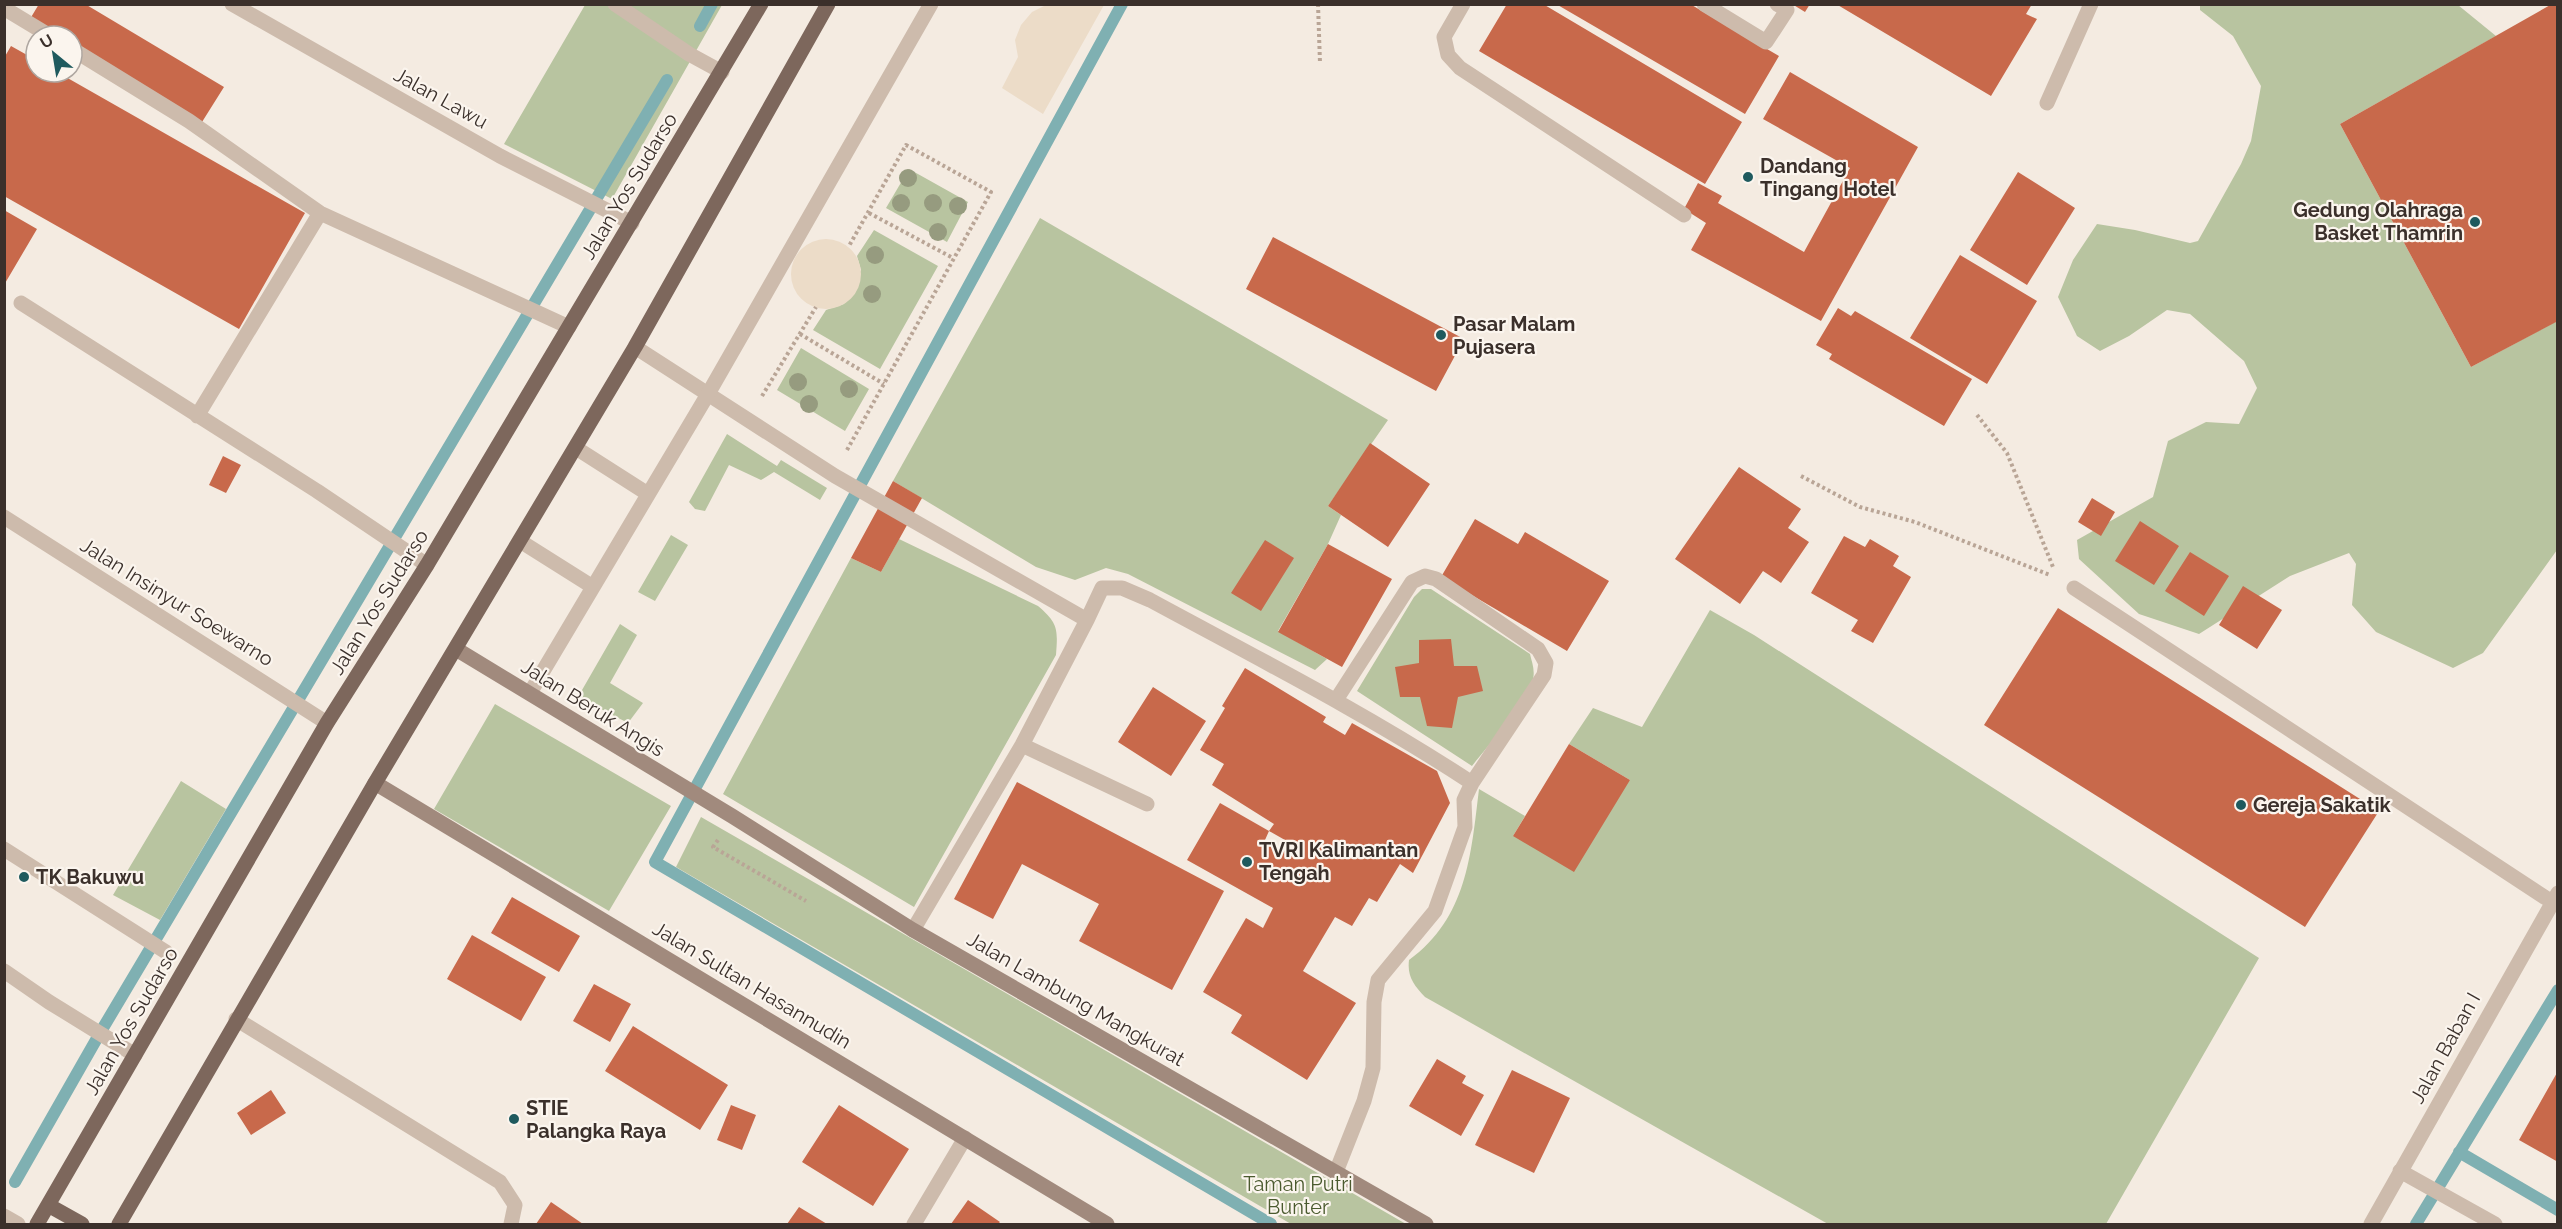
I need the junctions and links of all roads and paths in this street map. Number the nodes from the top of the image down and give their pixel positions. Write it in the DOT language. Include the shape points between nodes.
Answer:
graph roads {
  1 [pos="232,4"];
  2 [pos="615,4"];
  3 [pos="761,4"];
  4 [pos="828,4"];
  5 [pos="1318,4"];
  6 [pos="1463,4"];
  7 [pos="1704,4"];
  8 [pos="1777,4"];
  9 [pos="2091,4"];
  10 [pos="925,6"];
  11 [pos="7,9"];
  12 [pos="1721,9"];
  13 [pos="31,24"];
  14 [pos="84,56"];
  15 [pos="1320,63"];
  16 [pos="722,72"];
  17 [pos="2047,103"];
  18 [pos="320,213"];
  19 [pos="869,213"];
  20 [pos="1684,215"];
  21 [pos="632,224"];
  22 [pos="849,246"];
  23 [pos="953,258"];
  24 [pos="21,303"];
  25 [pos="816,307"];
  26 [pos="569,327"];
  27 [pos="800,334"];
  28 [pos="635,347"];
  29 [pos="884,384"];
  30 [pos="708,394"];
  31 [pos="772,402"];
  32 [pos="1977,415"];
  33 [pos="197,416"];
  34 [pos="839,444"];
  35 [pos="576,448"];
  36 [pos="1801,476"];
  37 [pos="648,494"];
  38 [pos="4,517"];
  39 [pos="520,541"];
  40 [pos="427,565"];
  41 [pos="593,587"];
  42 [pos="2074,588"];
  43 [pos="1087,620"];
  44 [pos="456,649"];
  45 [pos="530,693"];
  46 [pos="1336,700"];
  47 [pos="327,723"];
  48 [pos="1022,745"];
  49 [pos="375,783"];
  50 [pos="1472,783"];
  51 [pos="708,804"];
  52 [pos="1148,804"];
  53 [pos="4,849"];
  54 [pos="2555,897"];
  55 [pos="913,930"];
  56 [pos="164,951"];
  57 [pos="4,971"];
  58 [pos="236,1019"];
  59 [pos="135,1054"];
  60 [pos="965,1138"];
  61 [pos="2400,1171"];
  62 [pos="1336,1172"];
  63 [pos="48,1205"];
  64 [pos="4,1216"];
  65 [pos="18,1224"];
  66 [pos="37,1224"];
  67 [pos="82,1224"];
  68 [pos="119,1224"];
  69 [pos="511,1224"];
  70 [pos="914,1224"];
  71 [pos="1107,1224"];
  72 [pos="1426,1224"];
  73 [pos="2371,1224"];
  74 [pos="2495,1224"];
  1 -- 21 [label="street, Jalan Lawu" via="500,156"];
  2 -- 16 [label="street" via="688,54"];
  3 -- 16 [label="main road, Jalan Yos Sudarso"];
  4 -- 28 [label="main road"];
  5 -- 15 [label="path"];
  6 -- 20 [label="street" via="1444,37 1448,56 1460,68"];
  7 -- 12 [label="street"];
  8 -- 12 [label="street" via="1787,10 1766,42"];
  9 -- 17 [label="street"];
  10 -- 30 [label="street"];
  11 -- 13 [label="street"];
  14 -- 18 [label="street" via="189,121"];
  16 -- 21 [label="main road, Jalan Yos Sudarso"];
  18 -- 26 [label="street"];
  18 -- 33 [label="street"];
  19 -- 22 [label="path"];
  19 -- 23 [label="path"];
  19 -- 23 [label="path" via="906,145 990,192"];
  21 -- 26 [label="main road, Jalan Yos Sudarso"];
  23 -- 29 [label="path"];
  24 -- 33 [label="street"];
  25 -- 27 [label="path"];
  26 -- 40 [label="main road, Jalan Yos Sudarso"];
  27 -- 29 [label="path"];
  27 -- 31 [label="path" via="762,396"];
  28 -- 30 [label="street"];
  28 -- 35 [label="main road"];
  29 -- 34 [label="path" via="848,450"];
  30 -- 37 [label="street"];
  30 -- 43 [label="street" via="874,499"];
  32 -- 36 [label="path" via="2007,453 2058,579 1924,525 1860,507"];
  33 -- 40 [label="street" via="317,490"];
  35 -- 37 [label="street"];
  35 -- 39 [label="main road"];
  37 -- 41 [label="street"];
  38 -- 47 [label="street, Jalan Insinyur Soewarno"];
  39 -- 41 [label="street"];
  39 -- 44 [label="main road"];
  40 -- 47 [label="main road, Jalan Yos Sudarso"];
  41 -- 45 [label="street"];
  42 -- 54 [label="street"];
  43 -- 46 [label="street" via="1102,588 1122,588"];
  43 -- 48 [label="street"];
  44 -- 45 [label="street, Jalan Beruk Angis"];
  44 -- 49 [label="main road"];
  45 -- 51 [label="street, Jalan Beruk Angis"];
  46 -- 50 [label="street"];
  46 -- 50 [label="street" via="1412,582 1425,576 1436,579 1538,649 1546,663 1544,675"];
  47 -- 59 [label="main road, Jalan Yos Sudarso"];
  48 -- 52 [label="street"];
  48 -- 55 [label="street"];
  49 -- 58 [label="main road"];
  49 -- 60 [label="street, Jalan Sultan Hasannudin"];
  50 -- 62 [label="street" via="1464,800 1465,827 1435,911 1378,980 1373,1068"];
  51 -- 55 [label="street, Jalan Lambung Mangkurat"];
  53 -- 56 [label="street"];
  54 -- 61 [label="street, Jalan Baban I"];
  55 -- 62 [label="street, Jalan Lambung Mangkurat"];
  57 -- 59 [label="street"];
  58 -- 68 [label="main road"];
  58 -- 69 [label="street" via="500,1182 515,1205"];
  59 -- 63 [label="main road, Jalan Yos Sudarso"];
  60 -- 70 [label="street"];
  60 -- 71 [label="street, Jalan Sultan Hasannudin"];
  61 -- 73 [label="street, Jalan Baban I"];
  61 -- 74 [label="street"];
  62 -- 72 [label="street, Jalan Lambung Mangkurat"];
  63 -- 66 [label="main road, Jalan Yos Sudarso"];
  63 -- 67 [label="main road"];
  64 -- 65 [label="street"];
}
